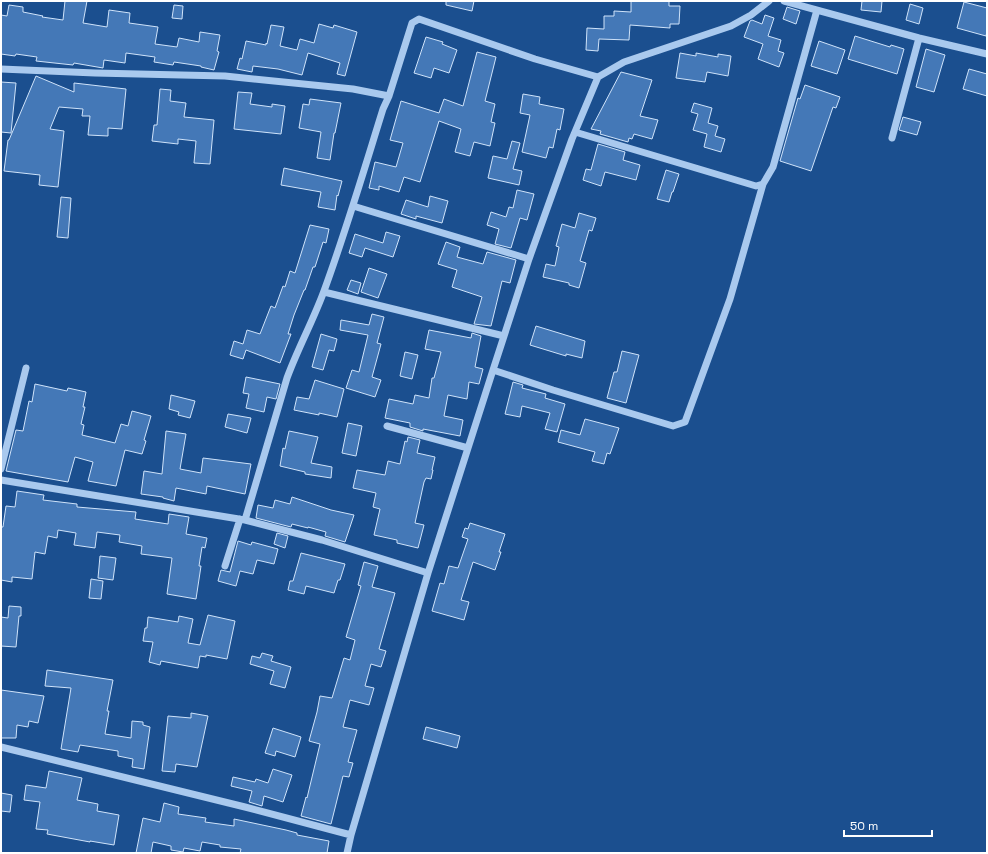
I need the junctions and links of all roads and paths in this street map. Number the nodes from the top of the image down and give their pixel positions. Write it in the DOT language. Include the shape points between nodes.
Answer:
graph roads {
  1 [pos="769,1"];
  2 [pos="784,1"];
  3 [pos="817,10"];
  4 [pos="919,38"];
  5 [pos="987,54"];
  6 [pos="1,69"];
  7 [pos="598,77"];
  8 [pos="389,96"];
  9 [pos="575,132"];
  10 [pos="892,138"];
  11 [pos="763,184"];
  12 [pos="353,206"];
  13 [pos="530,259"];
  14 [pos="324,292"];
  15 [pos="504,336"];
  16 [pos="26,368"];
  17 [pos="493,370"];
  18 [pos="387,426"];
  19 [pos="468,448"];
  20 [pos="1,469"];
  21 [pos="1,480"];
  22 [pos="242,519"];
  23 [pos="225,566"];
  24 [pos="428,573"];
  25 [pos="1,747"];
  26 [pos="351,835"];
  27 [pos="347,853"];
  1 -- 7 [label="street" via="732,26 624,62"];
  2 -- 3 [label="street"];
  3 -- 4 [label="street"];
  3 -- 11 [label="street" via="773,167"];
  4 -- 5 [label="street"];
  4 -- 10 [label="street"];
  6 -- 8 [label="street" via="224,76 353,89"];
  7 -- 8 [label="street" via="534,59 419,19 412,23"];
  7 -- 9 [label="street"];
  8 -- 12 [label="street"];
  9 -- 11 [label="street" via="756,186"];
  9 -- 13 [label="street"];
  11 -- 17 [label="street" via="730,299 685,422 673,426"];
  12 -- 13 [label="street"];
  12 -- 14 [label="street"];
  13 -- 15 [label="street"];
  14 -- 15 [label="street"];
  14 -- 22 [label="street" via="287,378"];
  15 -- 17 [label="street"];
  16 -- 20 [label="street"];
  17 -- 19 [label="street"];
  18 -- 19 [label="street"];
  19 -- 24 [label="street"];
  21 -- 22 [label="street"];
  22 -- 23 [label="street"];
  22 -- 24 [label="street" via="322,540"];
  24 -- 26 [label="street"];
  25 -- 26 [label="street"];
  26 -- 27 [label="street"];
}
